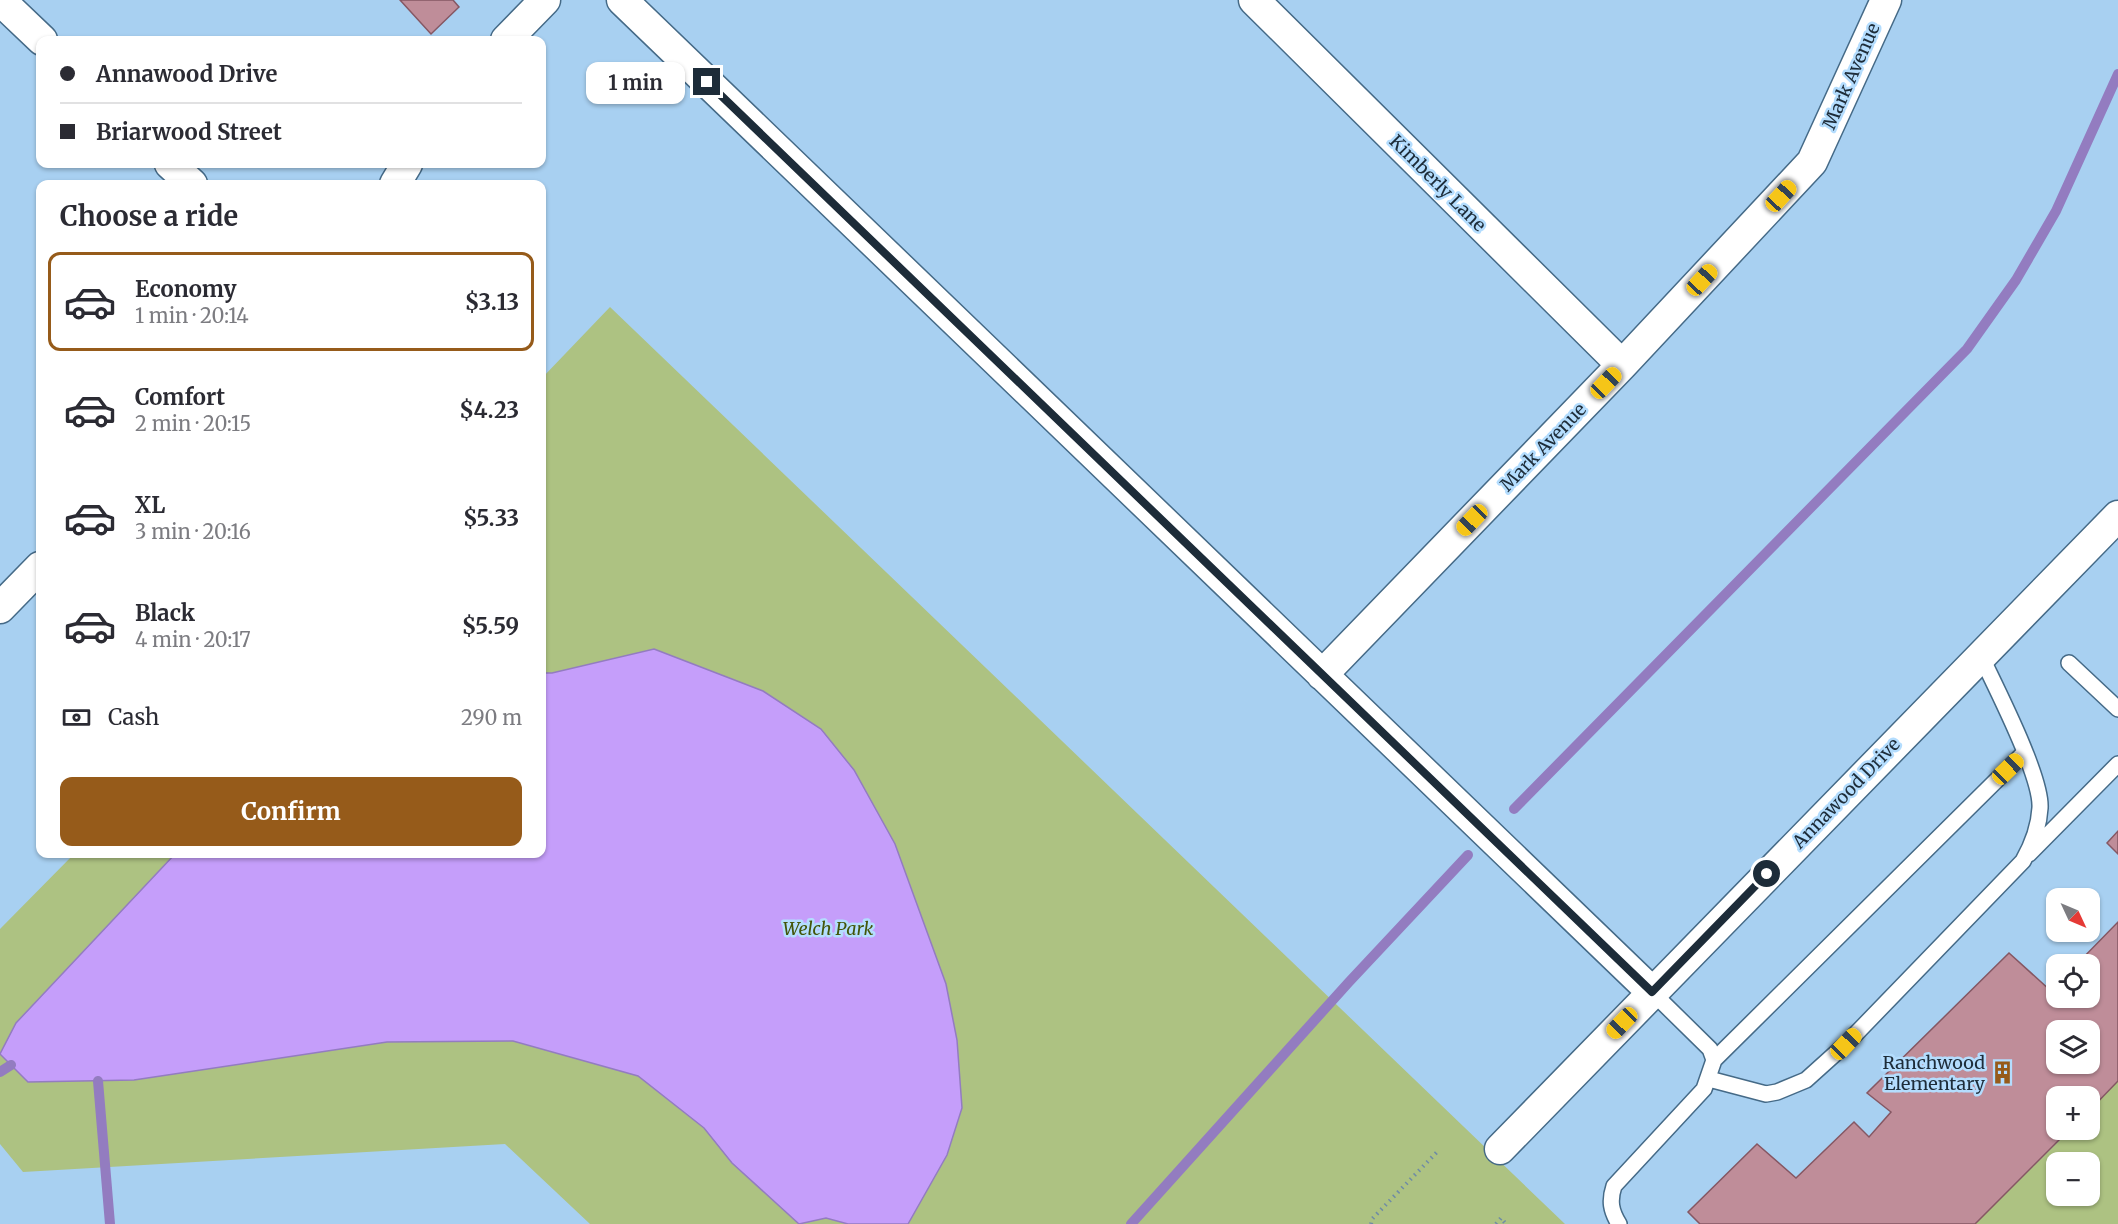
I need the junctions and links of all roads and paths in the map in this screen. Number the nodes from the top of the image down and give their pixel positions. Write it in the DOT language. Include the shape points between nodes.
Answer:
graph roads {
  1 [pos="0,0"];
  2 [pos="545,0"];
  3 [pos="622,0"];
  4 [pos="1254,0"];
  5 [pos="1886,0"];
  6 [pos="38,36"];
  7 [pos="510,36"];
  8 [pos="175,168"];
  9 [pos="188,180"];
  10 [pos="1622,365"];
  11 [pos="2118,516"];
  12 [pos="36,571"];
  13 [pos="0,608"];
  14 [pos="1981,656"];
  15 [pos="2069,663"];
  16 [pos="1322,675"];
  17 [pos="2118,709"];
  18 [pos="2024,753"];
  19 [pos="2118,764"];
  20 [pos="2023,861"];
  21 [pos="1652,992"];
  22 [pos="1714,1060"];
  23 [pos="1709,1079"];
  24 [pos="1500,1149"];
  25 [pos="1439,1150"];
  26 [pos="1371,1224"];
  27 [pos="1496,1224"];
  28 [pos="1506,1224"];
  29 [pos="1619,1224"];
  1 -- 6 [label="street"];
  2 -- 7 [label="street"];
  3 -- 16 [label="street"];
  4 -- 10 [label="street, Kimberly Lane"];
  5 -- 10 [label="street, Mark Avenue" via="1812,162"];
  8 -- 9 [label="street"];
  10 -- 16 [label="street, Mark Avenue"];
  11 -- 14 [label="street, Annawood Drive"];
  12 -- 13 [label="street"];
  14 -- 18 [label="lane"];
  14 -- 21 [label="street, Annawood Drive"];
  15 -- 17 [label="lane"];
  16 -- 21 [label="street"];
  18 -- 20 [label="lane" via="2040,806"];
  18 -- 22 [label="lane"];
  19 -- 20 [label="lane"];
  20 -- 23 [label="lane" via="1846,1044 1806,1080 1766,1094"];
  21 -- 22 [label="lane" via="1710,1048"];
  21 -- 24 [label="street, Annawood Drive"];
  22 -- 23 [label="lane"];
  23 -- 29 [label="lane" via="1614,1186 1611,1212"];
  25 -- 26 [label="path"];
  27 -- 28 [label="path" via="1501,1218"];
}
